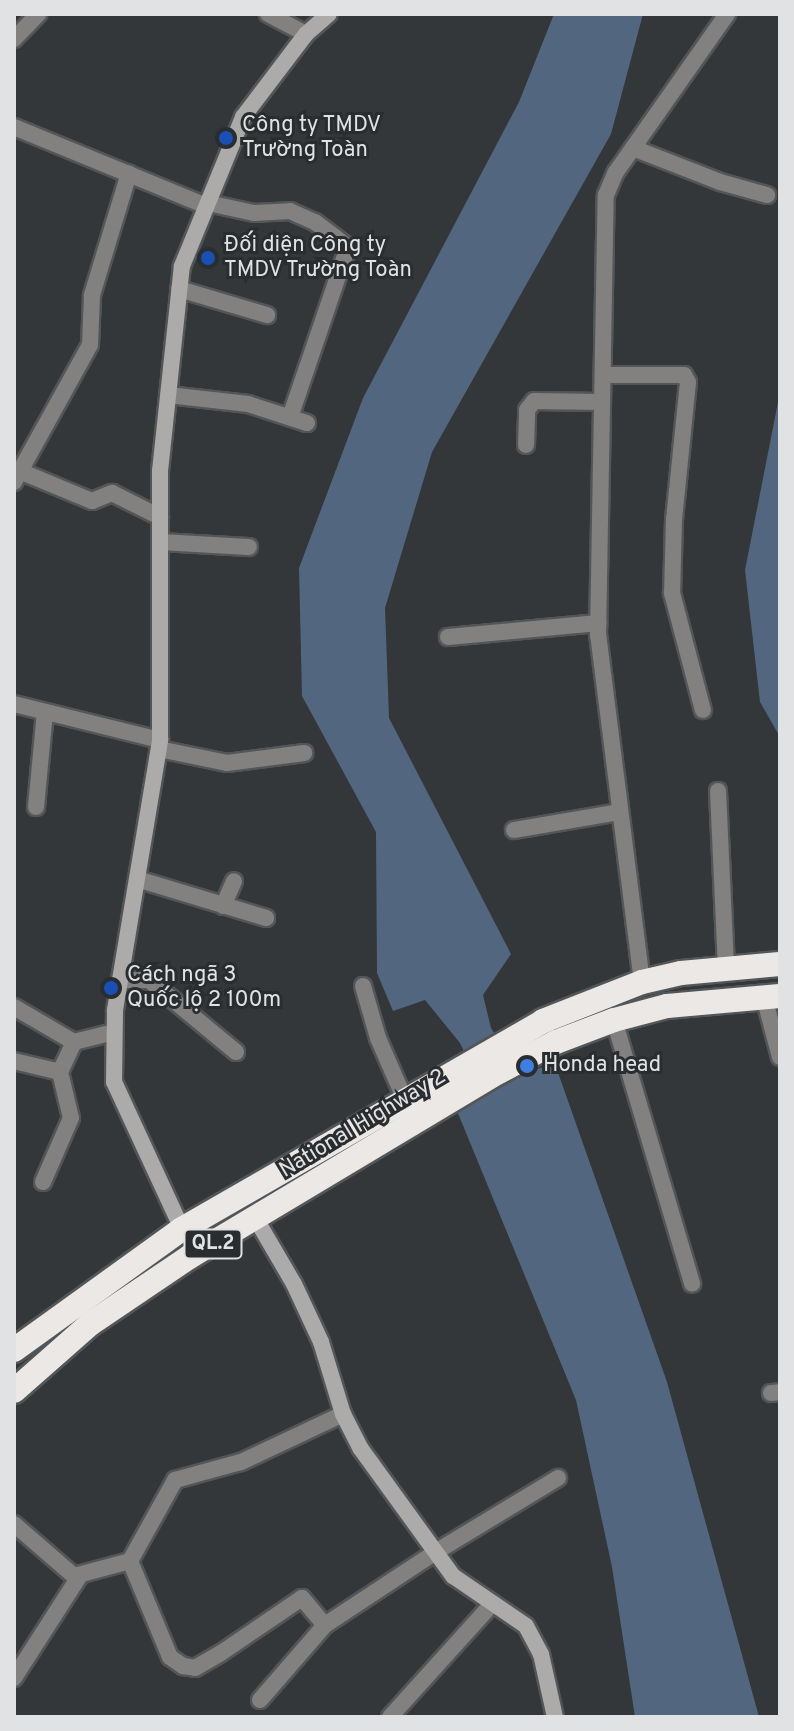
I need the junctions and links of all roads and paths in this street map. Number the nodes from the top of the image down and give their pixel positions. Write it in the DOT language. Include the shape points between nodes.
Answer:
graph roads {
  1 [pos="38,14"];
  2 [pos="268,14"];
  3 [pos="329,14"];
  4 [pos="727,14"];
  5 [pos="306,34"];
  6 [pos="14,39"];
  7 [pos="14,127"];
  8 [pos="633,148"];
  9 [pos="129,173"];
  10 [pos="767,195"];
  11 [pos="207,204"];
  12 [pos="179,289"];
  13 [pos="267,315"];
  14 [pos="603,375"];
  15 [pos="168,395"];
  16 [pos="602,402"];
  17 [pos="290,417"];
  18 [pos="307,423"];
  19 [pos="526,445"];
  20 [pos="18,477"];
  21 [pos="160,517"];
  22 [pos="160,542"];
  23 [pos="249,547"];
  24 [pos="598,623"];
  25 [pos="448,637"];
  26 [pos="14,704"];
  27 [pos="703,710"];
  28 [pos="45,712"];
  29 [pos="160,744"];
  30 [pos="304,753"];
  31 [pos="718,791"];
  32 [pos="36,807"];
  33 [pos="619,812"];
  34 [pos="514,830"];
  35 [pos="137,879"];
  36 [pos="234,881"];
  37 [pos="223,906"];
  38 [pos="266,918"];
  39 [pos="780,964"];
  40 [pos="726,967"];
  41 [pos="120,980"];
  42 [pos="642,982"];
  43 [pos="363,986"];
  44 [pos="772,997"];
  45 [pos="14,1007"];
  46 [pos="614,1020"];
  47 [pos="114,1032"];
  48 [pos="74,1042"];
  49 [pos="236,1052"];
  50 [pos="780,1057"];
  51 [pos="14,1061"];
  52 [pos="60,1072"];
  53 [pos="415,1104"];
  54 [pos="43,1182"];
  55 [pos="256,1219"];
  56 [pos="182,1229"];
  57 [pos="692,1284"];
  58 [pos="14,1350"];
  59 [pos="14,1391"];
  60 [pos="343,1414"];
  61 [pos="558,1478"];
  62 [pos="14,1524"];
  63 [pos="434,1553"];
  64 [pos="130,1561"];
  65 [pos="80,1575"];
  66 [pos="492,1604"];
  67 [pos="325,1625"];
  68 [pos="14,1678"];
  69 [pos="260,1700"];
  70 [pos="390,1717"];
  71 [pos="555,1717"];
  1 -- 6 [label="street"];
  2 -- 5 [label="street"];
  3 -- 5 [label="street"];
  4 -- 8 [label="street"];
  5 -- 11 [label="street" via="243,117"];
  7 -- 9 [label="street"];
  8 -- 10 [label="street" via="703,177"];
  8 -- 14 [label="street" via="606,195"];
  9 -- 11 [label="street"];
  9 -- 20 [label="street" via="92,295 90,345"];
  11 -- 12 [label="street" via="182,266"];
  11 -- 17 [label="street" via="254,213 290,211 348,247"];
  12 -- 13 [label="street"];
  12 -- 15 [label="street"];
  14 -- 16 [label="street"];
  14 -- 27 [label="street" via="684,375 688,382 672,593"];
  15 -- 17 [label="street" via="248,404"];
  15 -- 21 [label="street"];
  16 -- 19 [label="street" via="534,401 527,410"];
  16 -- 24 [label="street"];
  17 -- 18 [label="street"];
  20 -- 21 [label="street" via="92,501 112,493"];
  21 -- 22 [label="street"];
  22 -- 23 [label="street"];
  22 -- 29 [label="street"];
  24 -- 25 [label="street"];
  24 -- 33 [label="street"];
  26 -- 28 [label="street"];
  28 -- 29 [label="street"];
  28 -- 32 [label="street"];
  29 -- 30 [label="street" via="227,763"];
  29 -- 35 [label="street"];
  31 -- 40 [label="street"];
  33 -- 34 [label="street"];
  33 -- 42 [label="street"];
  35 -- 37 [label="street"];
  35 -- 41 [label="street"];
  36 -- 37 [label="street"];
  37 -- 38 [label="street"];
  39 -- 40 [label="highway, National Highway 2 / QL.2"];
  40 -- 42 [label="highway, National Highway 2 / QL.2"];
  41 -- 47 [label="street"];
  41 -- 49 [label="street" via="149,980"];
  42 -- 53 [label="highway, National Highway 2 / QL.2" via="543,1021"];
  43 -- 53 [label="street" via="378,1038"];
  44 -- 46 [label="highway, National Highway 2 / QL.2" via="667,1006"];
  44 -- 50 [label="street"];
  45 -- 48 [label="street"];
  46 -- 53 [label="highway, National Highway 2 / QL.2"];
  46 -- 57 [label="street"];
  47 -- 48 [label="street"];
  47 -- 56 [label="street" via="114,1082"];
  48 -- 52 [label="street"];
  51 -- 52 [label="street"];
  52 -- 54 [label="street" via="71,1118"];
  53 -- 55 [label="highway, National Highway 2 / QL.2"];
  53 -- 56 [label="highway, National Highway 2 / QL.2"];
  55 -- 59 [label="highway, National Highway 2 / QL.2" via="90,1324"];
  55 -- 60 [label="street" via="321,1342"];
  56 -- 58 [label="highway, National Highway 2 / QL.2"];
  60 -- 63 [label="street" via="361,1449"];
  60 -- 64 [label="street" via="241,1462 175,1480"];
  61 -- 63 [label="street"];
  62 -- 65 [label="street" via="74,1576"];
  63 -- 66 [label="street" via="465,1588"];
  63 -- 67 [label="street"];
  64 -- 65 [label="street"];
  64 -- 67 [label="street" via="170,1657 183,1666 195,1668 302,1598"];
  65 -- 68 [label="street"];
  66 -- 70 [label="street"];
  66 -- 71 [label="street" via="516,1616 536,1640"];
  67 -- 69 [label="street"];
}
